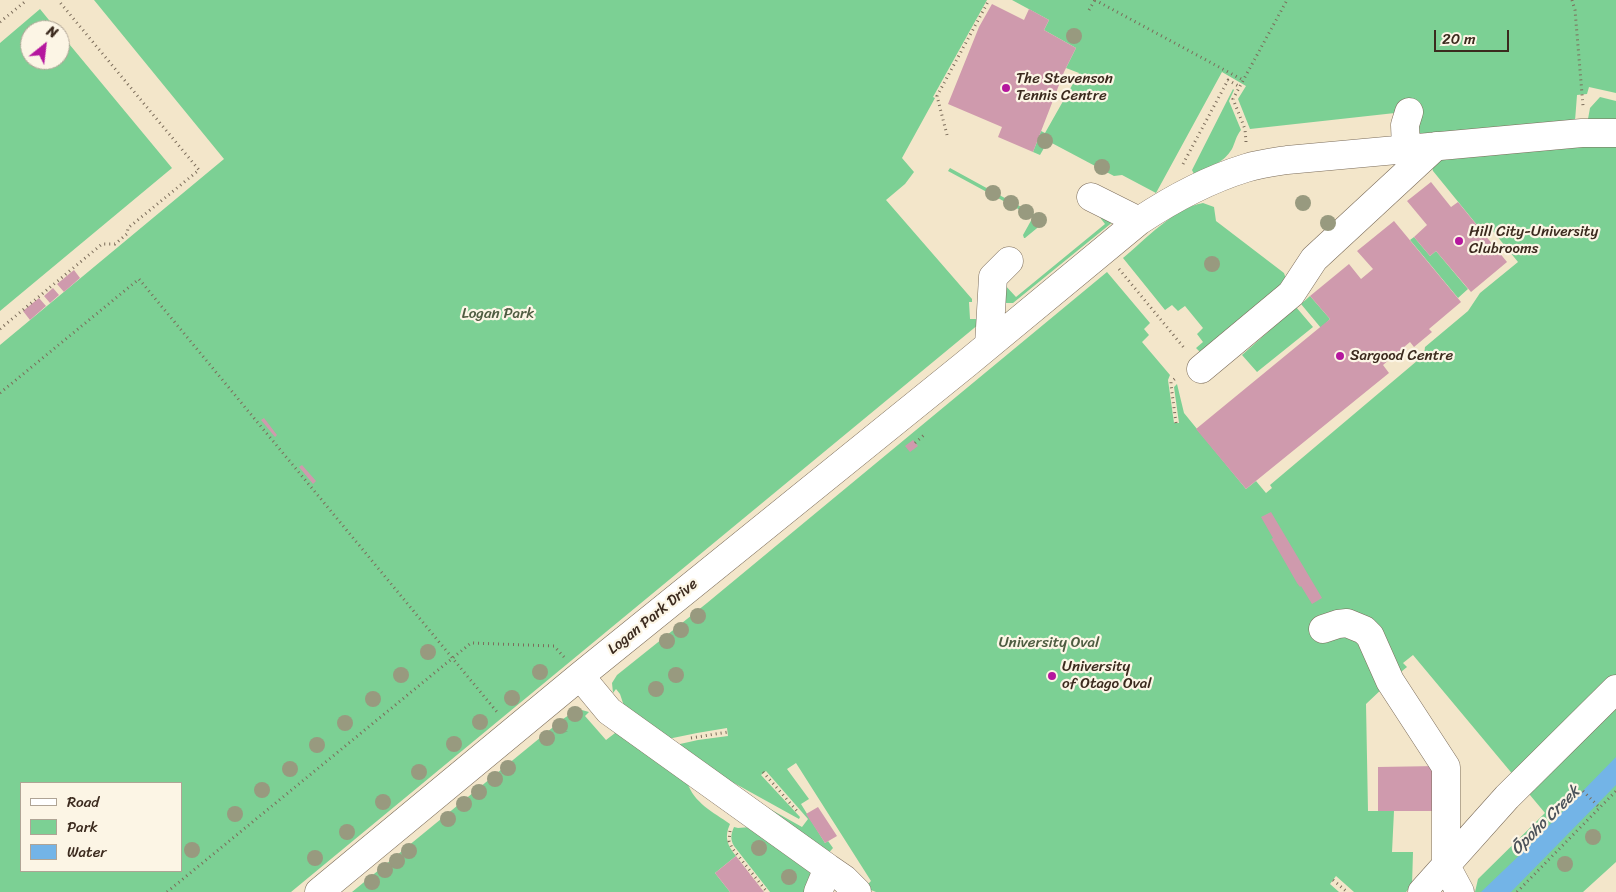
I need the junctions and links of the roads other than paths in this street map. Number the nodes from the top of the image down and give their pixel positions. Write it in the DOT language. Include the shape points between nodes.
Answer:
graph roads {
  1 [pos="1410,112"];
  2 [pos="1616,133"];
  3 [pos="1436,146"];
  4 [pos="1406,149"];
  5 [pos="1091,197"];
  6 [pos="1139,221"];
  7 [pos="1009,261"];
  8 [pos="989,345"];
  9 [pos="1198,366"];
  10 [pos="1323,629"];
  11 [pos="572,667"];
  12 [pos="1616,689"];
  13 [pos="1446,866"];
  14 [pos="823,880"];
  15 [pos="319,892"];
  16 [pos="857,892"];
  17 [pos="1422,892"];
  18 [pos="1460,892"];
  1 -- 4 [label="lane" via="1405,125"];
  2 -- 3 [label="lane, Logan Park Drive"];
  3 -- 4 [label="lane, Logan Park Drive"];
  3 -- 9 [label="lane" via="1314,260 1291,294"];
  4 -- 6 [label="lane, Logan Park Drive" via="1248,167 1177,197"];
  5 -- 6 [label="lane"];
  6 -- 8 [label="lane, Logan Park Drive"];
  7 -- 8 [label="lane" via="993,276 980,311"];
  8 -- 11 [label="lane, Logan Park Drive"];
  10 -- 13 [label="lane" via="1347,623 1370,636 1390,681 1446,767"];
  11 -- 14 [label="lane" via="609,711 744,809"];
  11 -- 15 [label="lane, Logan Park Drive" via="513,731"];
  12 -- 13 [label="lane" via="1507,797"];
  13 -- 17 [label="lane"];
  13 -- 18 [label="lane"];
  14 -- 16 [label="lane" via="844,879"];
}
